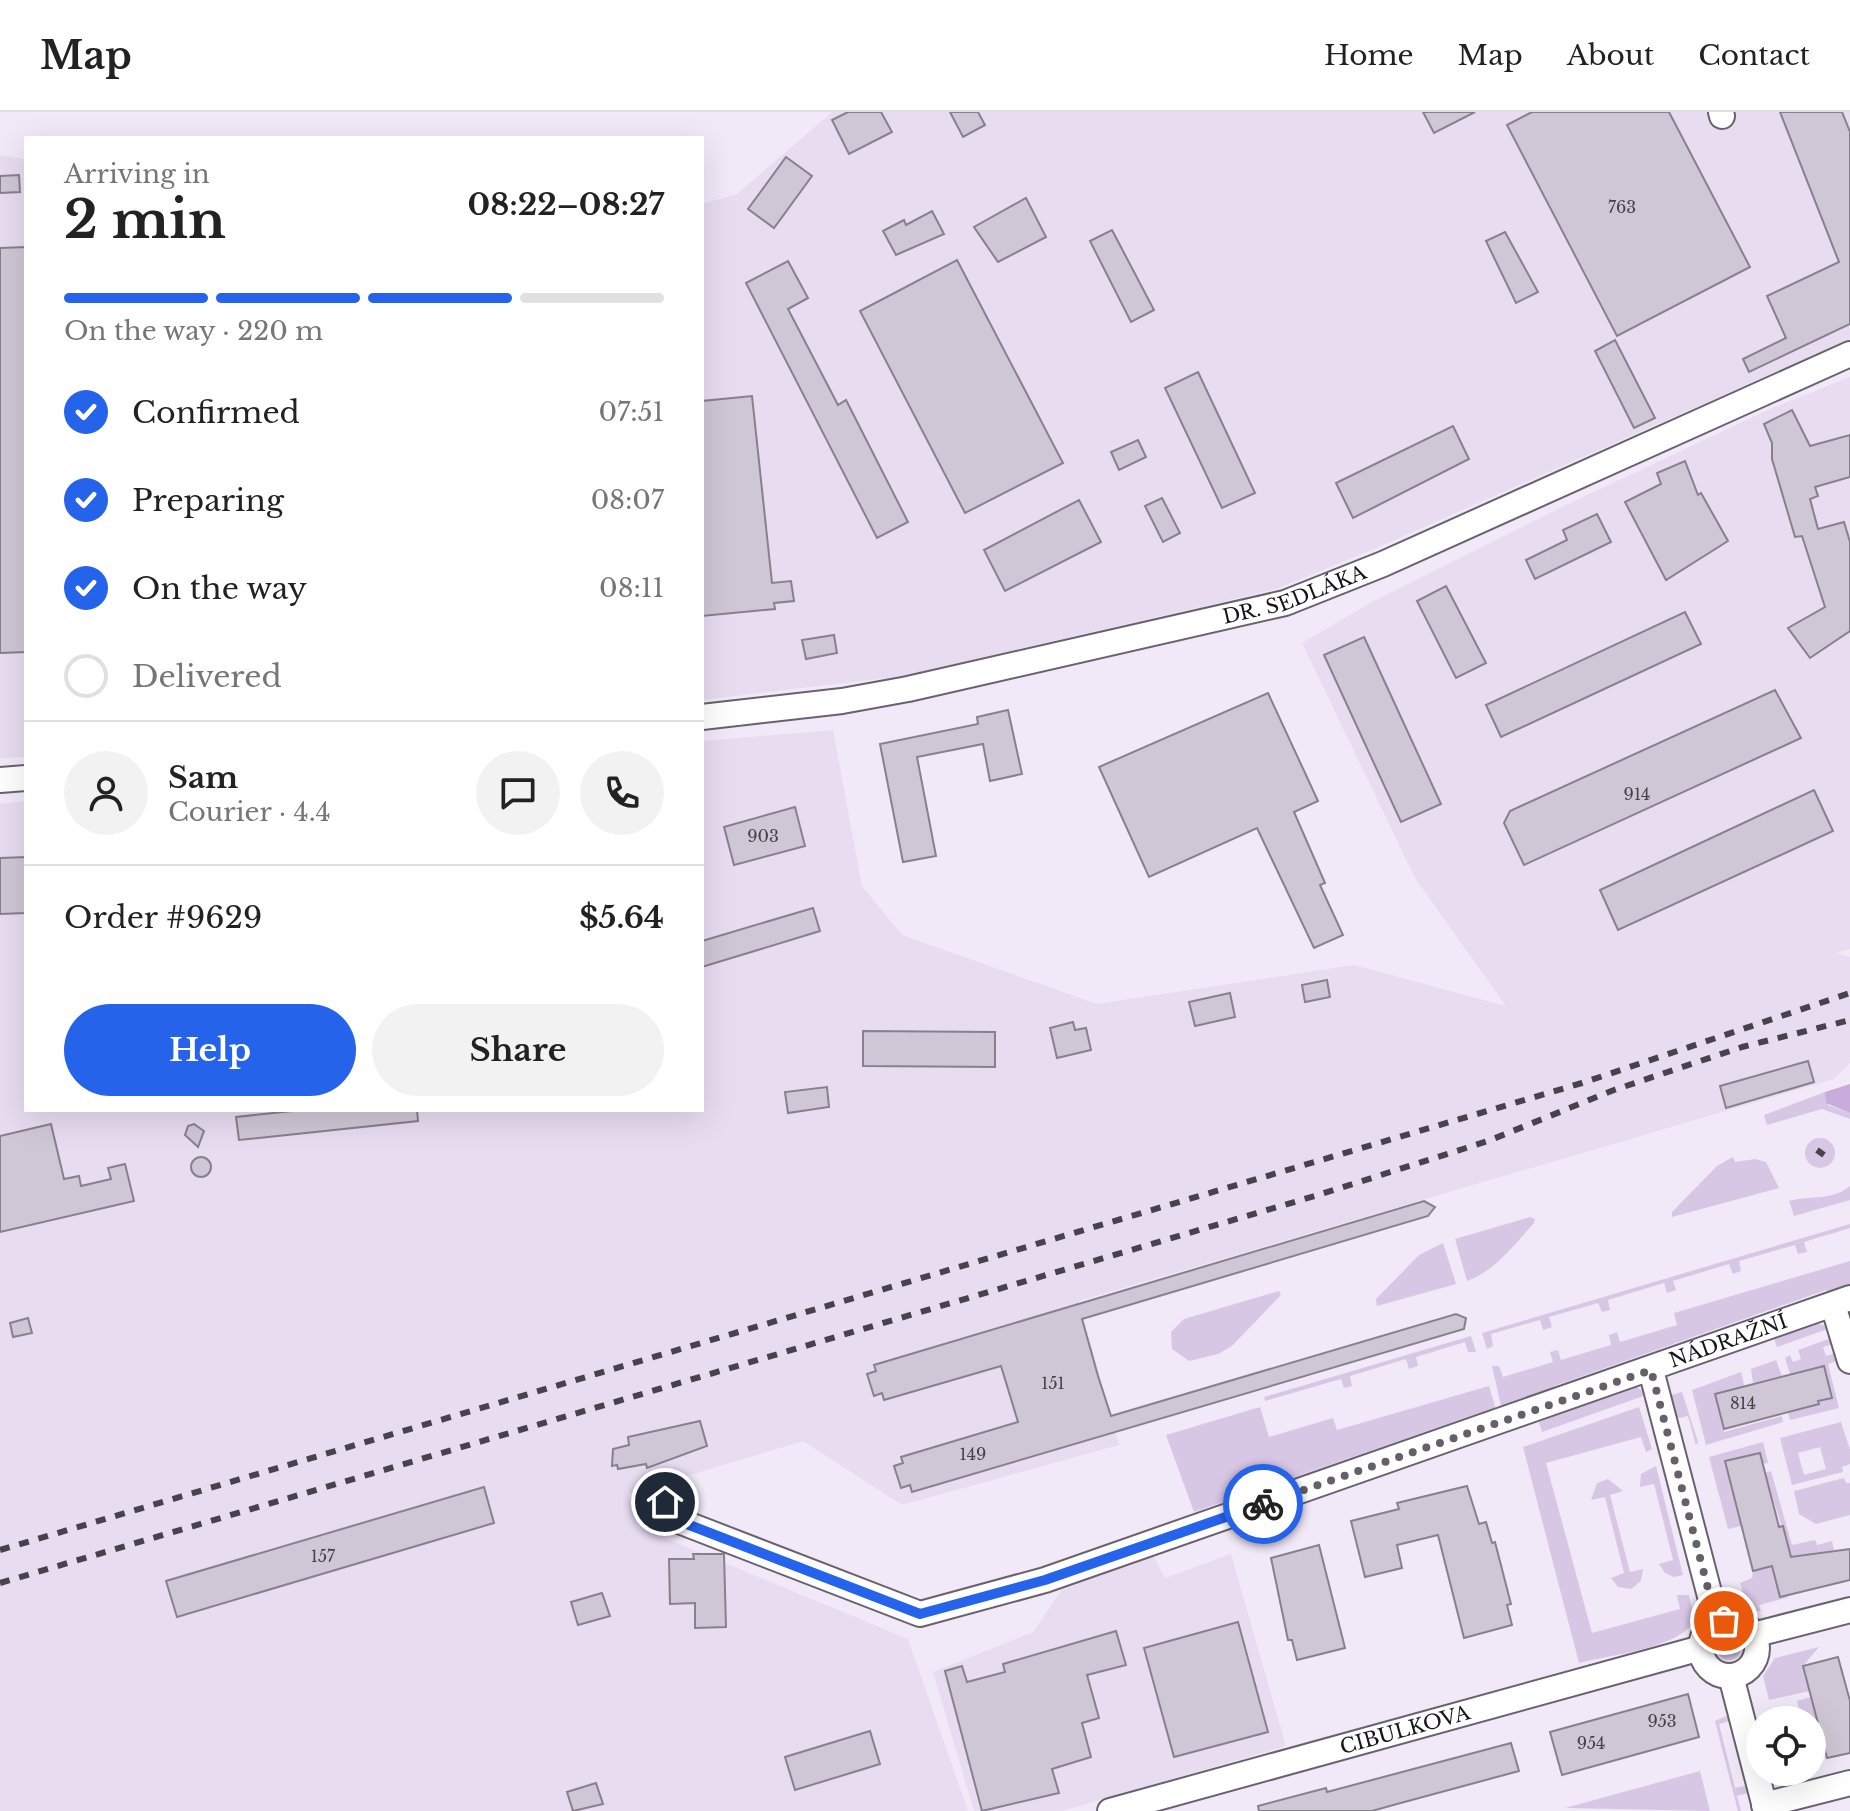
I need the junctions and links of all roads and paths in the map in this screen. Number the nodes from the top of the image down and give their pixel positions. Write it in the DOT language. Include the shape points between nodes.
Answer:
graph roads {
  1 [pos="1850,354"];
  2 [pos="704,717"];
  3 [pos="24,778"];
  4 [pos="0,780"];
  5 [pos="1841,1302"];
  6 [pos="1850,1361"];
  7 [pos="1651,1370"];
  8 [pos="665,1502"];
  9 [pos="1850,1610"];
  10 [pos="1717,1623"];
  11 [pos="1753,1635"];
  12 [pos="1701,1648"];
  13 [pos="1731,1676"];
  14 [pos="1850,1783"];
  15 [pos="1765,1808"];
  16 [pos="1110,1811"];
  1 -- 2 [label="street, DR. SEDLÁKA" via="1285,603 908,689"];
  3 -- 4 [label="street"];
  5 -- 6 [label="street"];
  5 -- 7 [label="street, NÁDRAŽNÍ"];
  7 -- 8 [label="street, NÁDRAŽNÍ" via="1059,1575 920,1614 679,1521"];
  7 -- 10 [label="street"];
  9 -- 11 [label="street"];
  10 -- 11 [label="street" via="1737,1622"];
  10 -- 12 [label="street"];
  11 -- 13 [label="street" via="1757,1650 1751,1665"];
  12 -- 13 [label="street" via="1712,1670"];
  12 -- 16 [label="street, CIBULKOVA"];
  13 -- 15 [label="street"];
  14 -- 15 [label="street"];
}
